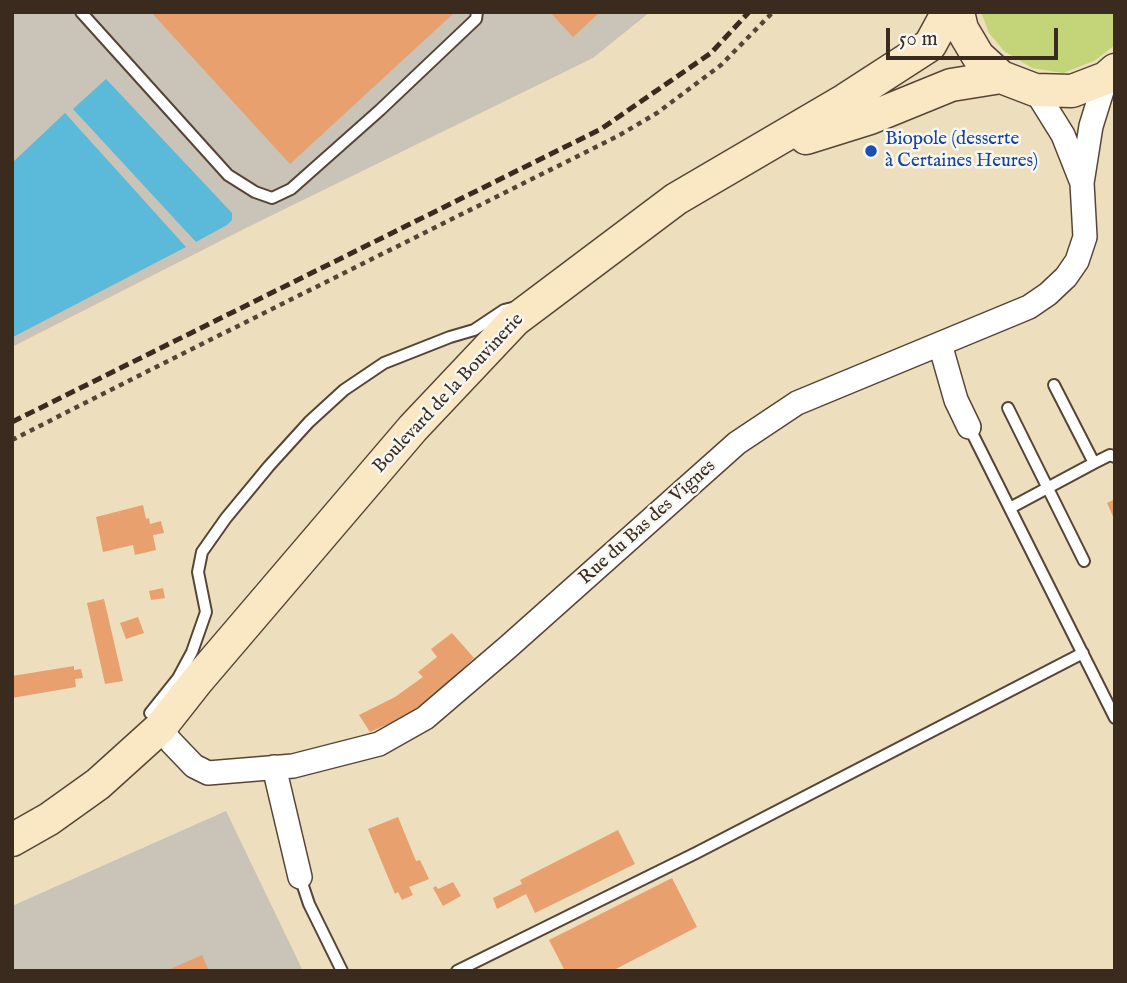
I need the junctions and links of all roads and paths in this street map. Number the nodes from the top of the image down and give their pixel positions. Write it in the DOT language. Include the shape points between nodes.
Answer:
graph roads {
  1 [pos="81,12"];
  2 [pos="477,12"];
  3 [pos="773,12"];
  4 [pos="948,12"];
  5 [pos="958,12"];
  6 [pos="1110,74"];
  7 [pos="1001,77"];
  8 [pos="1035,90"];
  9 [pos="746,158"];
  10 [pos="1082,183"];
  11 [pos="550,293"];
  12 [pos="940,344"];
  13 [pos="1054,385"];
  14 [pos="1008,408"];
  15 [pos="969,427"];
  16 [pos="12,440"];
  17 [pos="1115,457"];
  18 [pos="1094,463"];
  19 [pos="1049,488"];
  20 [pos="1010,508"];
  21 [pos="1084,561"];
  22 [pos="1083,653"];
  23 [pos="1115,718"];
  24 [pos="155,720"];
  25 [pos="274,767"];
  26 [pos="12,816"];
  27 [pos="12,839"];
  28 [pos="300,877"];
  29 [pos="342,971"];
  30 [pos="457,971"];
  1 -- 2 [label="lane" via="228,175 272,198 291,189 380,110 476,19"];
  3 -- 16 [label="path" via="721,65 618,136"];
  4 -- 9 [label="street, Boulevard de la Bouvinerie" via="930,45"];
  5 -- 7 [label="street" via="978,56"];
  6 -- 8 [label="street" via="1072,91"];
  6 -- 10 [label="street, Rue du Bas des Vignes" via="1091,126"];
  7 -- 8 [label="street"];
  7 -- 9 [label="street, Boulevard de la Bouvinerie" via="951,85 870,118"];
  8 -- 10 [label="street, Rue du Bas des Vignes" via="1063,135"];
  9 -- 11 [label="street, Boulevard de la Bouvinerie" via="676,199"];
  10 -- 12 [label="street, Rue du Bas des Vignes" via="1085,237 1066,277 1029,307"];
  11 -- 24 [label="street, Boulevard de la Bouvinerie" via="515,320 414,428 197,681"];
  11 -- 24 [label="lane" via="504,310 474,330 384,363 344,390 309,422 202,552 198,572 206,612 192,652"];
  12 -- 15 [label="street"];
  12 -- 25 [label="street, Rue du Bas des Vignes" via="797,404 737,443 425,718 379,744"];
  13 -- 18 [label="lane"];
  14 -- 19 [label="lane"];
  15 -- 20 [label="lane"];
  17 -- 18 [label="lane"];
  18 -- 19 [label="lane"];
  19 -- 20 [label="lane"];
  19 -- 21 [label="lane"];
  20 -- 22 [label="lane"];
  22 -- 23 [label="lane"];
  22 -- 30 [label="lane"];
  24 -- 25 [label="street, Rue du Bas des Vignes" via="194,766 208,773"];
  24 -- 26 [label="street, Boulevard de la Bouvinerie"];
  24 -- 27 [label="street, Boulevard de la Bouvinerie" via="98,784"];
  25 -- 28 [label="street"];
  28 -- 29 [label="lane"];
}
